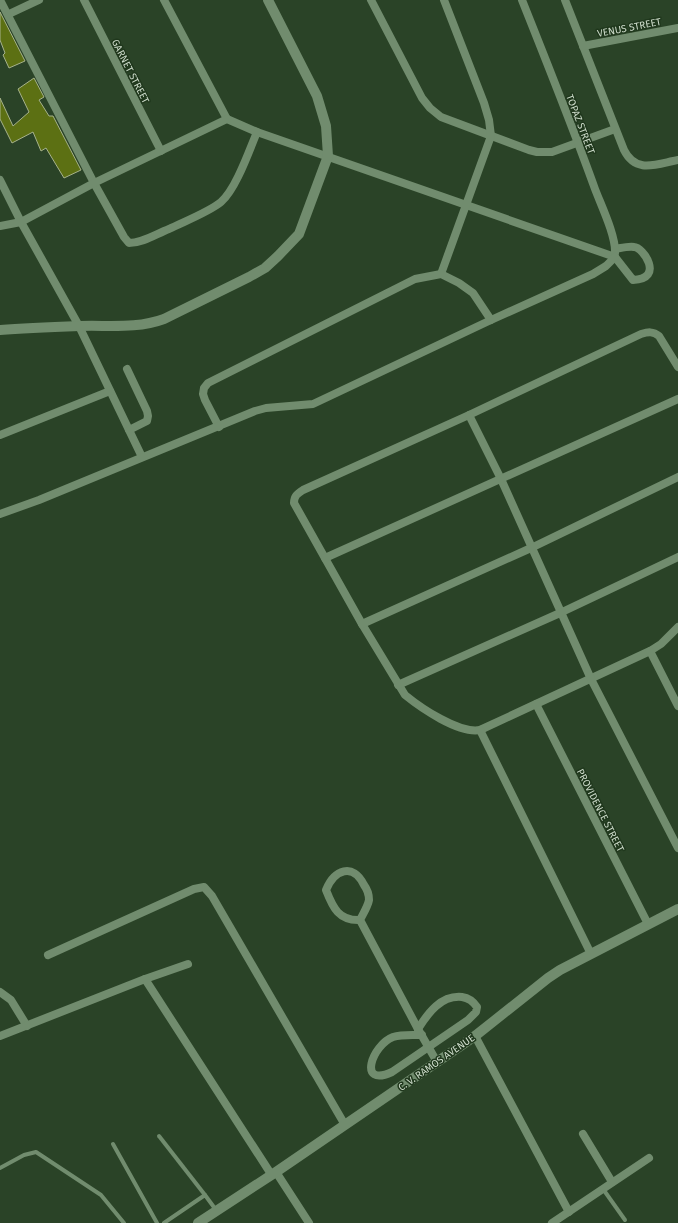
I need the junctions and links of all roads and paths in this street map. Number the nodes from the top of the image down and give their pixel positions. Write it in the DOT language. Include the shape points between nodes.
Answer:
graph roads {
  1 [pos="0,0"];
  2 [pos="40,0"];
  3 [pos="84,0"];
  4 [pos="164,0"];
  5 [pos="268,0"];
  6 [pos="371,0"];
  7 [pos="444,0"];
  8 [pos="522,0"];
  9 [pos="565,0"];
  10 [pos="9,14"];
  11 [pos="678,28"];
  12 [pos="583,46"];
  13 [pos="227,119"];
  14 [pos="615,129"];
  15 [pos="257,132"];
  16 [pos="491,136"];
  17 [pos="578,143"];
  18 [pos="161,151"];
  19 [pos="328,156"];
  20 [pos="678,160"];
  21 [pos="0,180"];
  22 [pos="94,184"];
  23 [pos="467,205"];
  24 [pos="21,222"];
  25 [pos="0,226"];
  26 [pos="615,253"];
  27 [pos="441,274"];
  28 [pos="491,320"];
  29 [pos="79,326"];
  30 [pos="0,332"];
  31 [pos="678,367"];
  32 [pos="127,369"];
  33 [pos="110,391"];
  34 [pos="678,398"];
  35 [pos="469,414"];
  36 [pos="219,426"];
  37 [pos="129,430"];
  38 [pos="0,435"];
  39 [pos="142,457"];
  40 [pos="678,477"];
  41 [pos="501,479"];
  42 [pos="0,514"];
  43 [pos="531,548"];
  44 [pos="678,557"];
  45 [pos="325,558"];
  46 [pos="560,612"];
  47 [pos="362,624"];
  48 [pos="678,627"];
  49 [pos="650,651"];
  50 [pos="591,679"];
  51 [pos="398,685"];
  52 [pos="536,704"];
  53 [pos="678,706"];
  54 [pos="480,730"];
  55 [pos="678,848"];
  56 [pos="678,909"];
  57 [pos="360,920"];
  58 [pos="648,924"];
  59 [pos="592,954"];
  60 [pos="48,955"];
  61 [pos="188,964"];
  62 [pos="145,980"];
  63 [pos="0,992"];
  64 [pos="26,1026"];
  65 [pos="420,1032"];
  66 [pos="0,1036"];
  67 [pos="475,1036"];
  68 [pos="429,1048"];
  69 [pos="437,1062"];
  70 [pos="345,1125"];
  71 [pos="583,1134"];
  72 [pos="159,1136"];
  73 [pos="113,1144"];
  74 [pos="649,1158"];
  75 [pos="0,1168"];
  76 [pos="273,1173"];
  77 [pos="612,1182"];
  78 [pos="603,1189"];
  79 [pos="205,1195"];
  80 [pos="216,1210"];
  81 [pos="569,1212"];
  82 [pos="625,1220"];
  83 [pos="124,1223"];
  84 [pos="157,1223"];
  85 [pos="164,1223"];
  86 [pos="198,1223"];
  87 [pos="309,1223"];
  88 [pos="552,1223"];
  1 -- 10 [label="street"];
  2 -- 10 [label="street"];
  3 -- 18 [label="street, GARNET STREET"];
  4 -- 13 [label="street"];
  5 -- 19 [label="street" via="317,96 326,126"];
  6 -- 16 [label="street" via="422,98 430,108 441,117"];
  7 -- 16 [label="street" via="484,103"];
  8 -- 17 [label="street, TOPAZ STREET"];
  9 -- 12 [label="street"];
  10 -- 22 [label="street"];
  11 -- 12 [label="street, VENUS STREET"];
  12 -- 14 [label="street"];
  13 -- 15 [label="street"];
  13 -- 18 [label="street"];
  14 -- 17 [label="street"];
  14 -- 20 [label="street" via="628,158 633,163 648,166"];
  15 -- 19 [label="street"];
  15 -- 22 [label="street" via="241,170 229,192 220,202 137,243 129,243 124,237"];
  16 -- 17 [label="street" via="537,152 552,152"];
  16 -- 23 [label="street"];
  17 -- 26 [label="street, TOPAZ STREET"];
  18 -- 22 [label="street"];
  19 -- 23 [label="street"];
  19 -- 29 [label="street" via="299,234 265,268 152,323 139,326"];
  21 -- 24 [label="street"];
  22 -- 24 [label="street"];
  23 -- 26 [label="street"];
  23 -- 27 [label="street"];
  24 -- 25 [label="street"];
  24 -- 29 [label="street"];
  26 -- 28 [label="street" via="606,266 593,274"];
  27 -- 28 [label="street" via="473,292"];
  27 -- 36 [label="street" via="415,279 208,383 203,394"];
  28 -- 36 [label="street" via="313,404 260,410"];
  29 -- 30 [label="street"];
  29 -- 33 [label="street"];
  31 -- 35 [label="street" via="659,336 655,332 648,332"];
  32 -- 37 [label="street" via="148,416 146,421"];
  33 -- 37 [label="street"];
  33 -- 38 [label="street"];
  34 -- 41 [label="street"];
  35 -- 41 [label="street"];
  35 -- 45 [label="street" via="297,493 294,503"];
  36 -- 39 [label="street"];
  37 -- 39 [label="street"];
  39 -- 42 [label="street"];
  40 -- 43 [label="street"];
  41 -- 43 [label="street"];
  41 -- 45 [label="street"];
  43 -- 46 [label="street"];
  43 -- 47 [label="street"];
  44 -- 46 [label="street"];
  45 -- 47 [label="street"];
  46 -- 50 [label="street"];
  46 -- 51 [label="street"];
  47 -- 51 [label="street"];
  48 -- 49 [label="street"];
  49 -- 50 [label="street"];
  49 -- 53 [label="street"];
  50 -- 52 [label="street"];
  50 -- 55 [label="street"];
  51 -- 54 [label="street" via="405,695 436,716 473,732"];
  52 -- 54 [label="street"];
  52 -- 58 [label="street, PROVIDENCE STREET"];
  54 -- 59 [label="street"];
  56 -- 58 [label="street, C. V. RAMOS AVENUE"];
  57 -- 57 [label="street" via="369,900 365,886 360,877 353,872 345,871 338,874 326,890 338,913 345,918"];
  57 -- 65 [label="street"];
  58 -- 59 [label="street, C. V. RAMOS AVENUE"];
  59 -- 67 [label="street, C. V. RAMOS AVENUE" via="548,978"];
  60 -- 70 [label="street" via="194,888 204,887 212,896"];
  61 -- 62 [label="street"];
  62 -- 64 [label="street"];
  62 -- 76 [label="street"];
  63 -- 64 [label="street" via="11,1000"];
  64 -- 66 [label="street"];
  65 -- 68 [label="street"];
  65 -- 68 [label="street" via="389,1039 374,1056 370,1068 378,1076 384,1076"];
  65 -- 68 [label="street" via="430,1012 446,999 468,998 477,1007 476,1012 468,1020"];
  67 -- 69 [label="street, C. V. RAMOS AVENUE"];
  67 -- 81 [label="street"];
  68 -- 69 [label="street"];
  69 -- 70 [label="street, C. V. RAMOS AVENUE"];
  70 -- 76 [label="street, C. V. RAMOS AVENUE"];
  71 -- 77 [label="street"];
  72 -- 79 [label="lane"];
  73 -- 84 [label="lane"];
  74 -- 77 [label="street"];
  75 -- 83 [label="lane" via="24,1155 36,1152 101,1195"];
  76 -- 80 [label="street, C. V. RAMOS AVENUE"];
  76 -- 87 [label="street"];
  77 -- 78 [label="street"];
  78 -- 81 [label="street"];
  78 -- 82 [label="lane"];
  79 -- 80 [label="lane"];
  79 -- 85 [label="lane"];
  80 -- 86 [label="street, C. V. RAMOS AVENUE"];
  81 -- 88 [label="street"];
}
